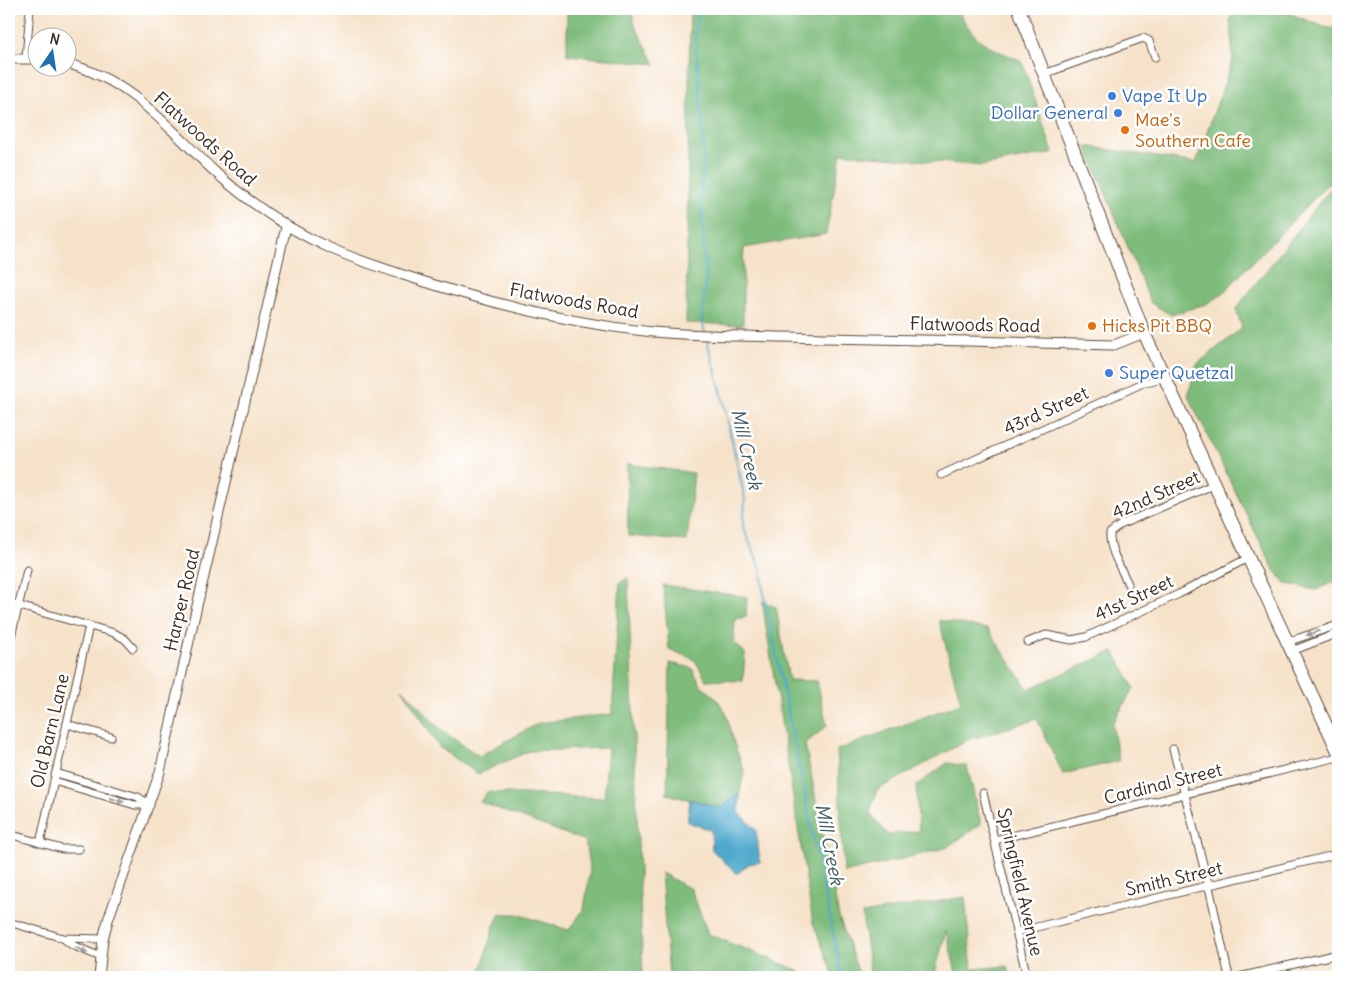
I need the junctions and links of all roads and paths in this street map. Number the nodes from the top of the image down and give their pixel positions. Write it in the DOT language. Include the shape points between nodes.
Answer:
graph roads {
  1 [pos="30,9"];
  2 [pos="1019,9"];
  3 [pos="1155,57"];
  4 [pos="26,58"];
  5 [pos="9,59"];
  6 [pos="78,67"];
  7 [pos="1044,74"];
  8 [pos="286,226"];
  9 [pos="1144,333"];
  10 [pos="1164,377"];
  11 [pos="941,476"];
  12 [pos="1215,484"];
  13 [pos="1248,558"];
  14 [pos="27,570"];
  15 [pos="1128,584"];
  16 [pos="9,603"];
  17 [pos="18,606"];
  18 [pos="1338,625"];
  19 [pos="89,626"];
  20 [pos="1338,634"];
  21 [pos="1028,642"];
  22 [pos="9,645"];
  23 [pos="1290,647"];
  24 [pos="133,648"];
  25 [pos="67,724"];
  26 [pos="111,737"];
  27 [pos="1173,749"];
  28 [pos="1338,751"];
  29 [pos="1338,757"];
  30 [pos="56,773"];
  31 [pos="54,781"];
  32 [pos="104,787"];
  33 [pos="983,793"];
  34 [pos="1185,793"];
  35 [pos="102,795"];
  36 [pos="150,805"];
  37 [pos="9,834"];
  38 [pos="994,840"];
  39 [pos="40,843"];
  40 [pos="79,849"];
  41 [pos="1338,854"];
  42 [pos="1208,887"];
  43 [pos="9,922"];
  44 [pos="1016,932"];
  45 [pos="63,938"];
  46 [pos="103,939"];
  47 [pos="1338,954"];
  48 [pos="101,957"];
  49 [pos="99,977"];
  50 [pos="1027,977"];
  51 [pos="1229,977"];
  52 [pos="1240,977"];
  1 -- 4 [label="street"];
  2 -- 7 [label="highway"];
  3 -- 7 [label="street" via="1149,40 1143,38"];
  4 -- 5 [label="street"];
  6 -- 8 [label="street, Flatwoods Road" via="100,74 136,98 216,172"];
  7 -- 9 [label="highway"];
  8 -- 9 [label="street, Flatwoods Road" via="352,257 456,292 540,314 654,332 1114,344"];
  8 -- 36 [label="street, Harper Road" via="166,752"];
  9 -- 10 [label="highway"];
  10 -- 11 [label="street, 43rd Street" via="1142,383"];
  10 -- 12 [label="highway"];
  12 -- 13 [label="highway"];
  12 -- 15 [label="street, 42nd Street" via="1122,524 1110,533 1109,540"];
  13 -- 21 [label="street, 41st Street" via="1086,637 1072,640 1046,635"];
  13 -- 23 [label="highway"];
  14 -- 17 [label="street"];
  16 -- 17 [label="street"];
  17 -- 19 [label="street"];
  17 -- 22 [label="street"];
  18 -- 23 [label="street, one-way"];
  19 -- 24 [label="street" via="125,638"];
  19 -- 25 [label="street, Old Barn Lane"];
  20 -- 23 [label="street"];
  23 -- 28 [label="highway"];
  25 -- 26 [label="street"];
  25 -- 30 [label="street, Old Barn Lane"];
  27 -- 34 [label="street"];
  29 -- 34 [label="street, Cardinal Street"];
  30 -- 31 [label="street, Old Barn Lane"];
  30 -- 32 [label="street"];
  31 -- 35 [label="street"];
  31 -- 39 [label="street, Old Barn Lane"];
  32 -- 35 [label="street"];
  32 -- 36 [label="street" via="138,797"];
  33 -- 38 [label="street, Springfield Avenue"];
  34 -- 38 [label="street, Cardinal Street"];
  34 -- 42 [label="street"];
  35 -- 36 [label="street, one-way" via="135,806"];
  36 -- 46 [label="street, Harper Road"];
  37 -- 39 [label="street"];
  38 -- 44 [label="street, Springfield Avenue"];
  39 -- 40 [label="street" via="62,849"];
  41 -- 42 [label="street, Smith Street"];
  42 -- 44 [label="street, Smith Street"];
  42 -- 51 [label="street"];
  43 -- 45 [label="street"];
  44 -- 50 [label="street, Springfield Avenue"];
  45 -- 46 [label="street"];
  45 -- 48 [label="street, one-way" via="72,946"];
  46 -- 48 [label="street, Harper Road"];
  47 -- 52 [label="street"];
  48 -- 49 [label="street, Harper Road"];
}
